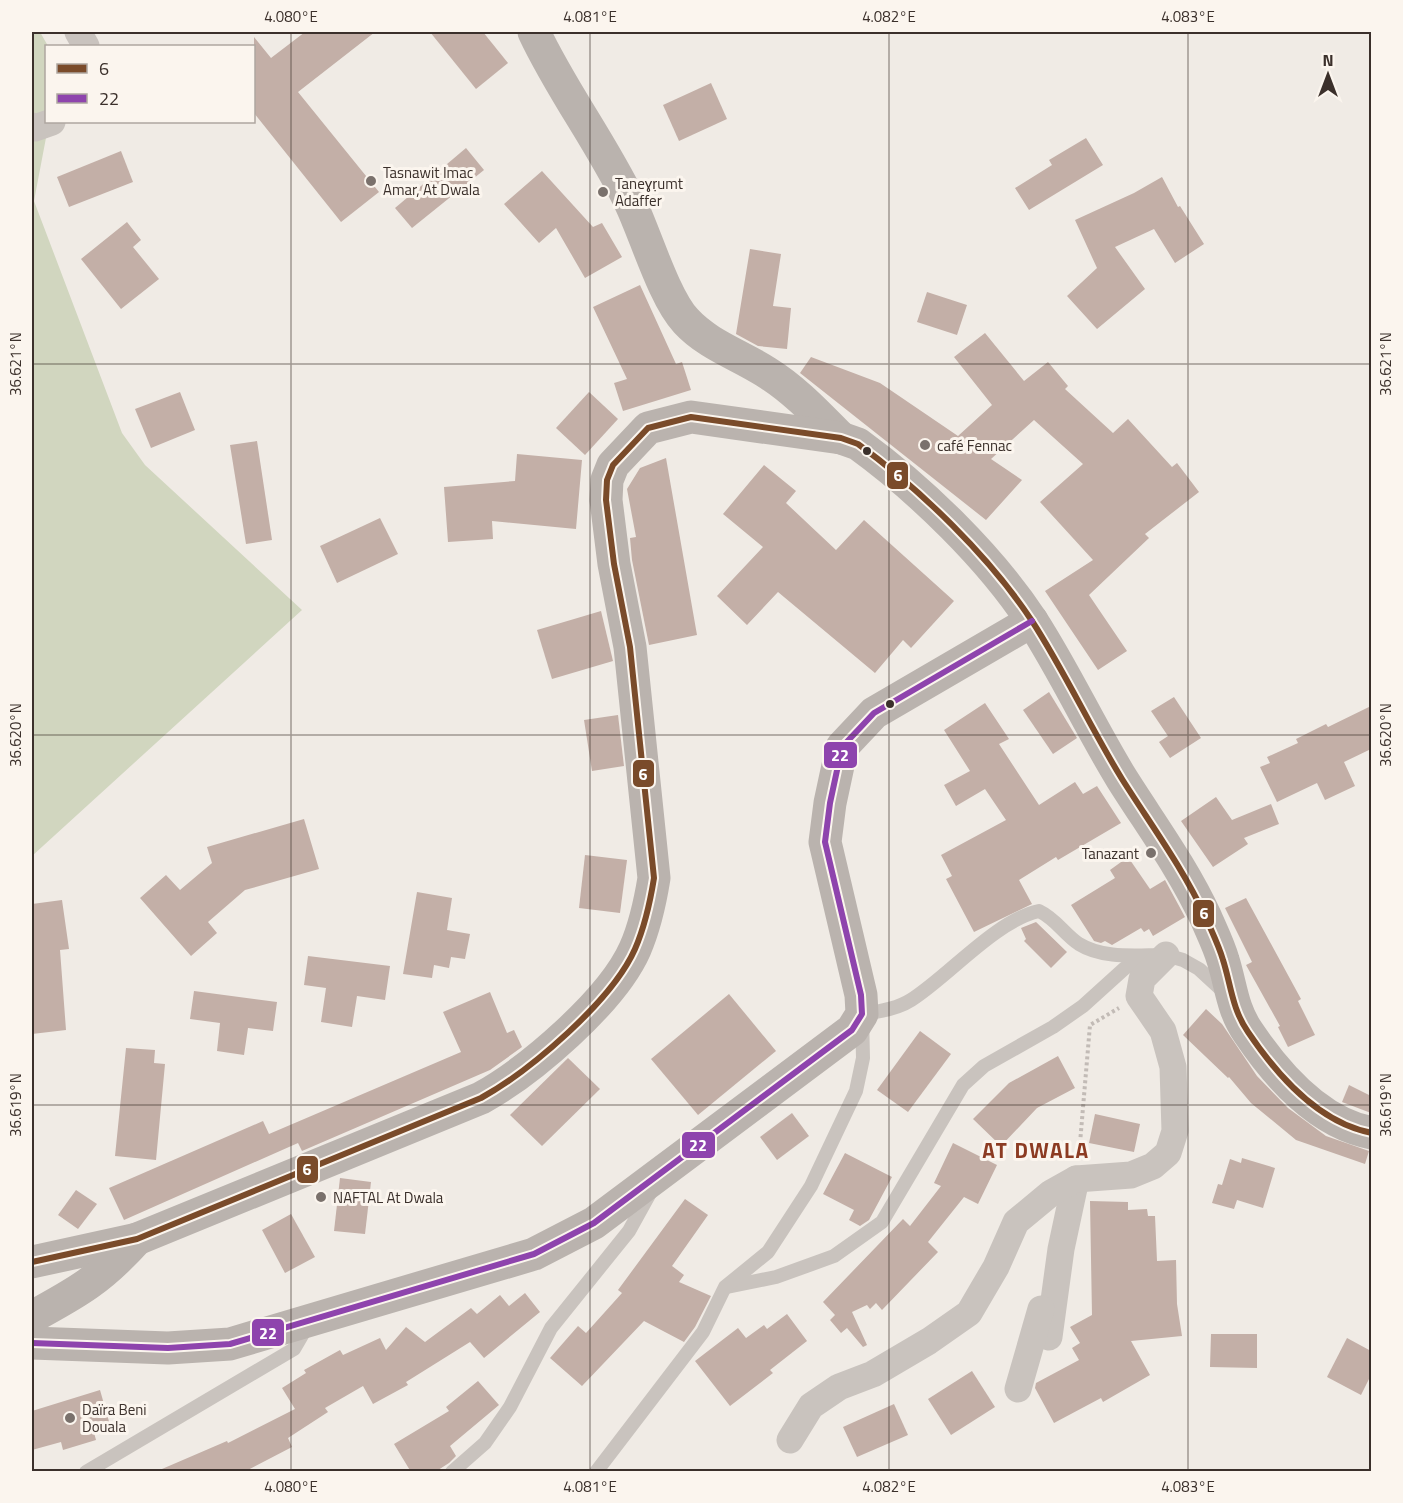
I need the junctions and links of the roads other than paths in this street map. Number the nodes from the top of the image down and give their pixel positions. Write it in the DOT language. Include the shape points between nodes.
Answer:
graph roads {
  1 [pos="534,32"];
  2 [pos="49,123"];
  3 [pos="32,126"];
  4 [pos="841,438"];
  5 [pos="1032,621"];
  6 [pos="1166,955"];
  7 [pos="1231,998"];
  8 [pos="862,1014"];
  9 [pos="1371,1133"];
  10 [pos="662,1173"];
  11 [pos="1076,1179"];
  12 [pos="137,1239"];
  13 [pos="1062,1249"];
  14 [pos="32,1262"];
  15 [pos="725,1287"];
  16 [pos="32,1317"];
  17 [pos="310,1320"];
  18 [pos="1049,1337"];
  19 [pos="32,1343"];
  20 [pos="1018,1389"];
  21 [pos="790,1440"];
  22 [pos="86,1472"];
  23 [pos="452,1472"];
  24 [pos="596,1472"];
  1 -- 4 [label="main road" via="631,203 684,320 706,339 793,390"];
  2 -- 3 [label="street"];
  4 -- 5 [label="main road" via="858,444 875,457 979,552"];
  4 -- 12 [label="main road" via="691,417 648,428 613,465 606,500 630,647 654,878 649,912 634,951 607,991 510,1081 481,1098"];
  5 -- 7 [label="main road" via="1122,779 1172,854 1206,918 1224,961"];
  5 -- 8 [label="main road" via="874,713 842,747 825,842 861,995"];
  6 -- 7 [label="lane" via="1199,969"];
  6 -- 8 [label="lane" via="1113,955 1096,951 1079,944 1050,916 1039,911 1014,920 909,1001 885,1011"];
  6 -- 11 [label="street" via="1142,979 1139,996 1163,1031 1173,1067 1175,1131 1168,1153 1153,1166 1131,1175"];
  6 -- 15 [label="lane" via="1125,968 1083,1006 984,1066 963,1085 882,1222 834,1256 776,1277"];
  7 -- 9 [label="main road" via="1246,1029 1270,1063 1310,1103 1326,1115"];
  8 -- 10 [label="main road" via="852,1030"];
  8 -- 15 [label="lane" via="863,1058 856,1091 811,1186 768,1252"];
  10 -- 17 [label="main road" via="594,1223 534,1254"];
  10 -- 23 [label="lane" via="629,1231 551,1328 492,1434"];
  11 -- 13 [label="street"];
  11 -- 21 [label="street" via="1051,1193 1016,1222 969,1313 873,1374 839,1387 811,1406"];
  12 -- 14 [label="main road"];
  12 -- 16 [label="main road" via="110,1269 80,1291"];
  13 -- 18 [label="street"];
  13 -- 20 [label="street" via="1044,1281 1041,1311"];
  15 -- 24 [label="lane" via="703,1332"];
  17 -- 19 [label="main road" via="230,1344 198,1348"];
  17 -- 22 [label="lane" via="294,1349"];
}
